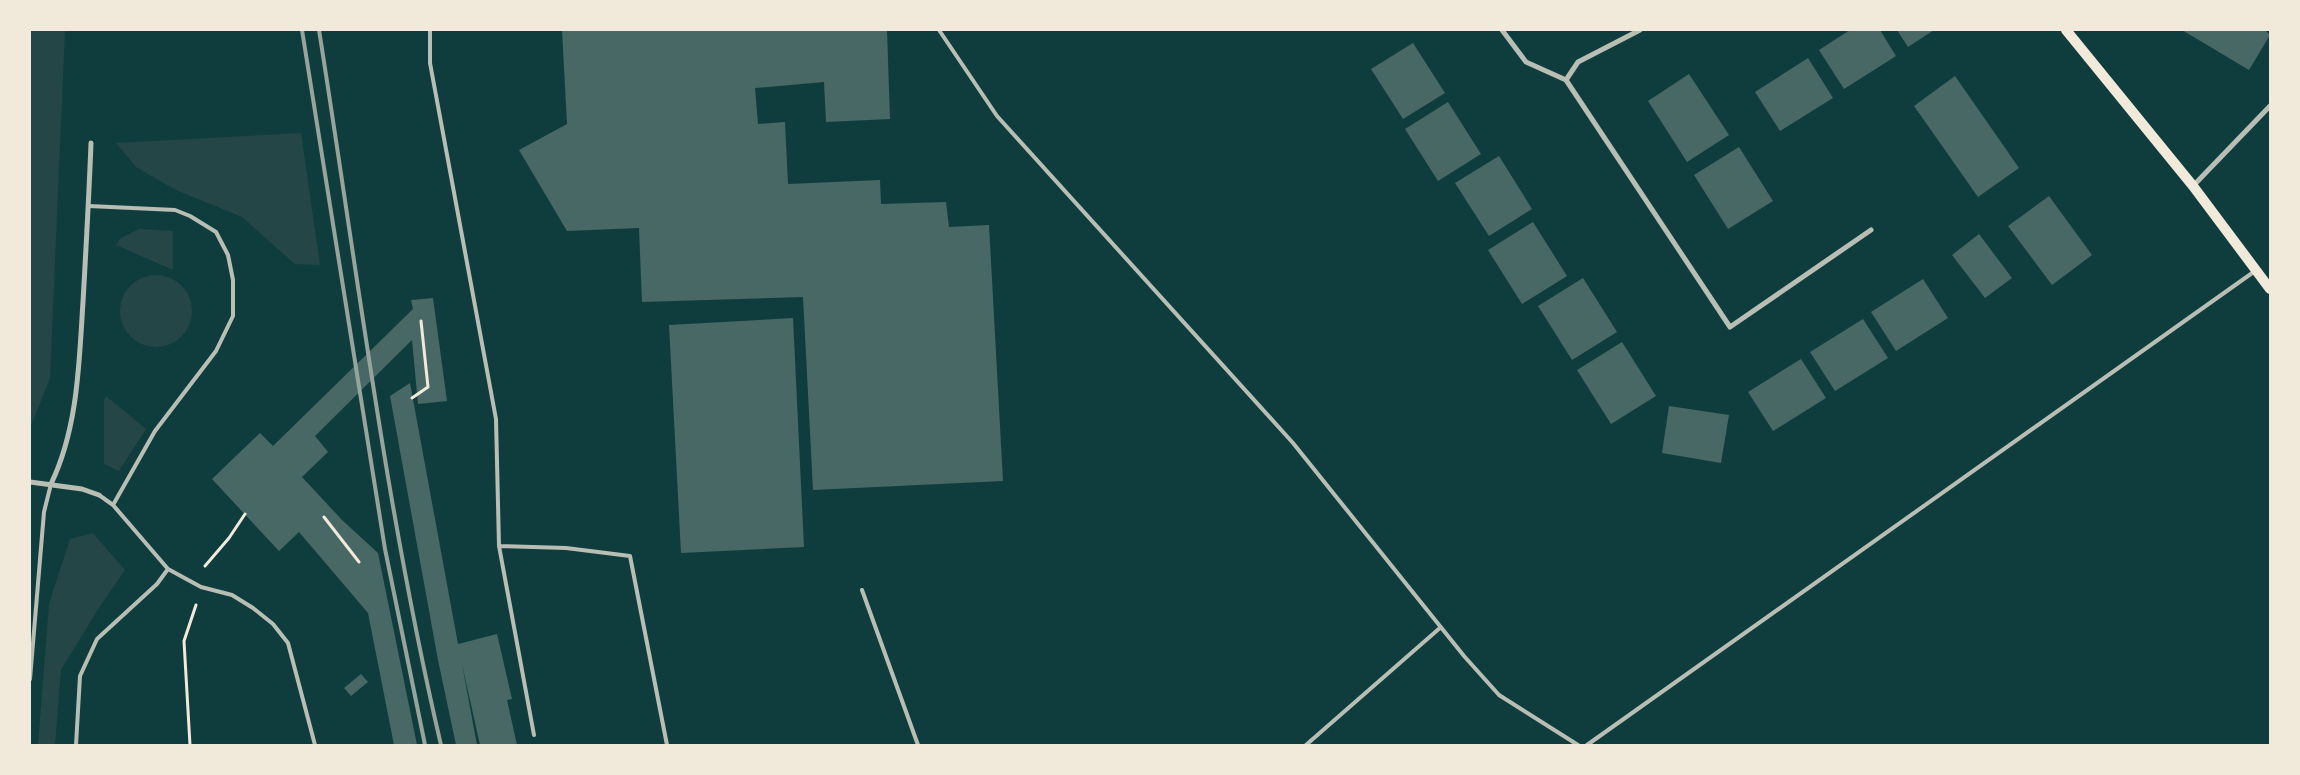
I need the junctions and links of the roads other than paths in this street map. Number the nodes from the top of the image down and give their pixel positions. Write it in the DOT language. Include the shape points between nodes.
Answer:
graph roads {
  1 [pos="430,30"];
  2 [pos="939,30"];
  3 [pos="1502,30"];
  4 [pos="1640,30"];
  5 [pos="2066,30"];
  6 [pos="1566,80"];
  7 [pos="2270,106"];
  8 [pos="91,143"];
  9 [pos="2193,186"];
  10 [pos="89,206"];
  11 [pos="1871,230"];
  12 [pos="2256,270"];
  13 [pos="2270,289"];
  14 [pos="30,482"];
  15 [pos="51,484"];
  16 [pos="99,495"];
  17 [pos="113,505"];
  18 [pos="499,546"];
  19 [pos="168,569"];
  20 [pos="862,590"];
  21 [pos="1441,627"];
  22 [pos="30,679"];
  23 [pos="534,735"];
  24 [pos="76,745"];
  25 [pos="315,745"];
  26 [pos="667,745"];
  27 [pos="918,745"];
  28 [pos="1306,745"];
  29 [pos="1578,745"];
  30 [pos="1586,745"];
  1 -- 18 [label="lane" via="430,63 496,419"];
  2 -- 21 [label="lane" via="998,116 1293,442"];
  3 -- 6 [label="street" via="1526,62"];
  4 -- 6 [label="street" via="1578,62"];
  5 -- 9 [label="main road"];
  6 -- 11 [label="street" via="1730,327"];
  7 -- 9 [label="street"];
  8 -- 10 [label="street"];
  9 -- 12 [label="main road"];
  10 -- 15 [label="street" via="75,402 60,464"];
  10 -- 17 [label="lane" via="175,210 190,216 216,232 228,255 233,280 233,316 216,351 155,430"];
  12 -- 13 [label="main road"];
  12 -- 30 [label="lane"];
  14 -- 15 [label="street"];
  15 -- 16 [label="street"];
  15 -- 22 [label="lane" via="44,512"];
  16 -- 17 [label="lane"];
  17 -- 19 [label="lane"];
  18 -- 23 [label="lane"];
  18 -- 26 [label="lane" via="566,548 630,556"];
  19 -- 24 [label="lane" via="157,584 97,639 80,676"];
  19 -- 25 [label="lane" via="201,587 232,595 273,624 288,643"];
  20 -- 27 [label="lane"];
  21 -- 28 [label="lane"];
  21 -- 29 [label="lane" via="1499,695"];
}
